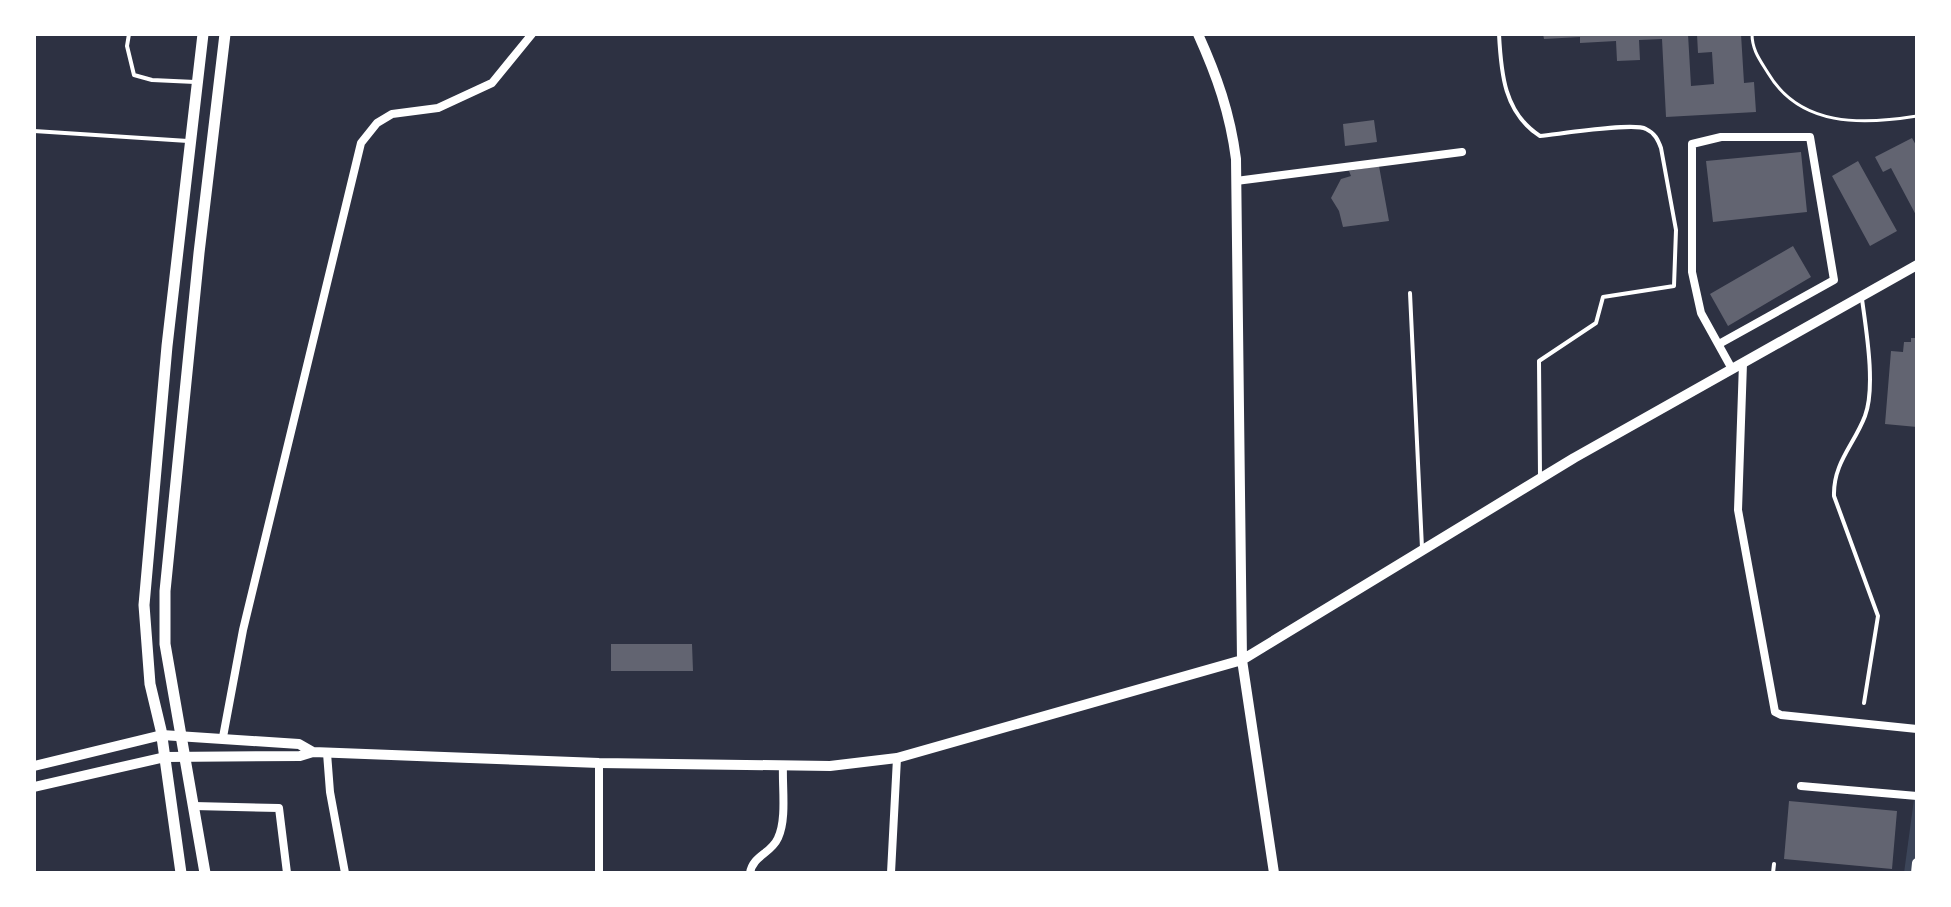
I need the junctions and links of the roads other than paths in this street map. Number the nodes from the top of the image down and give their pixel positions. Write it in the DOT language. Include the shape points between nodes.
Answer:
graph roads {
  1 [pos="129,34"];
  2 [pos="203,34"];
  3 [pos="225,34"];
  4 [pos="532,34"];
  5 [pos="1198,34"];
  6 [pos="1499,34"];
  7 [pos="197,88"];
  8 [pos="218,95"];
  9 [pos="34,131"];
  10 [pos="190,141"];
  11 [pos="1462,152"];
  12 [pos="1236,181"];
  13 [pos="1917,265"];
  14 [pos="1410,293"];
  15 [pos="1861,296"];
  16 [pos="1719,344"];
  17 [pos="1743,363"];
  18 [pos="1732,369"];
  19 [pos="156,476"];
  20 [pos="176,478"];
  21 [pos="1540,478"];
  22 [pos="1422,550"];
  23 [pos="1242,660"];
  24 [pos="1864,703"];
  25 [pos="1917,729"];
  26 [pos="183,734"];
  27 [pos="162,735"];
  28 [pos="223,737"];
  29 [pos="313,752"];
  30 [pos="327,753"];
  31 [pos="165,757"];
  32 [pos="187,757"];
  33 [pos="897,758"];
  34 [pos="599,763"];
  35 [pos="34,766"];
  36 [pos="783,766"];
  37 [pos="1801,786"];
  38 [pos="34,787"];
  39 [pos="1917,796"];
  40 [pos="194,806"];
  41 [pos="1917,863"];
  42 [pos="1774,864"];
  43 [pos="181,873"];
  44 [pos="205,873"];
  45 [pos="287,873"];
  46 [pos="345,873"];
  47 [pos="599,873"];
  48 [pos="750,873"];
  49 [pos="891,873"];
  50 [pos="1274,873"];
  51 [pos="1773,873"];
  52 [pos="1916,873"];
  1 -- 7 [label="lane" via="134,75"];
  2 -- 7 [label="main road"];
  3 -- 8 [label="main road"];
  4 -- 28 [label="street" via="492,83 438,108 392,114 361,143 243,630"];
  5 -- 12 [label="street" via="1231,116"];
  6 -- 21 [label="lane" via="1516,116 1540,136 1644,127 1661,148 1675,218 1674,286 1603,297 1596,323 1539,361"];
  7 -- 8 [label="main road"];
  7 -- 10 [label="main road"];
  8 -- 20 [label="main road"];
  9 -- 10 [label="lane"];
  10 -- 19 [label="main road"];
  11 -- 12 [label="street"];
  12 -- 23 [label="street"];
  13 -- 15 [label="street"];
  14 -- 22 [label="lane"];
  15 -- 17 [label="street"];
  15 -- 24 [label="lane" via="1870,350 1866,414 1834,480 1834,496 1878,616"];
  16 -- 16 [label="street" via="1701,313 1692,272 1692,144 1721,137 1810,137 1834,280"];
  16 -- 18 [label="street"];
  17 -- 18 [label="street"];
  17 -- 25 [label="street" via="1738,510 1775,712"];
  18 -- 21 [label="street"];
  19 -- 20 [label="main road"];
  19 -- 27 [label="main road" via="144,605 150,684"];
  20 -- 26 [label="main road" via="165,644"];
  21 -- 22 [label="street"];
  22 -- 23 [label="street"];
  23 -- 33 [label="street"];
  23 -- 50 [label="street"];
  26 -- 27 [label="street"];
  26 -- 28 [label="street"];
  26 -- 32 [label="main road"];
  27 -- 31 [label="main road"];
  27 -- 35 [label="street"];
  28 -- 29 [label="street" via="299,744"];
  29 -- 30 [label="street"];
  29 -- 32 [label="street"];
  30 -- 34 [label="street"];
  30 -- 46 [label="street"];
  31 -- 32 [label="street"];
  31 -- 38 [label="street"];
  31 -- 43 [label="main road"];
  32 -- 40 [label="main road"];
  33 -- 36 [label="street"];
  33 -- 49 [label="street"];
  34 -- 36 [label="street"];
  34 -- 47 [label="street"];
  36 -- 48 [label="street" via="780,835 756,858"];
  37 -- 39 [label="street"];
  40 -- 44 [label="main road"];
  40 -- 45 [label="street" via="279,808"];
  41 -- 52 [label="street"];
  42 -- 51 [label="lane"];
}
